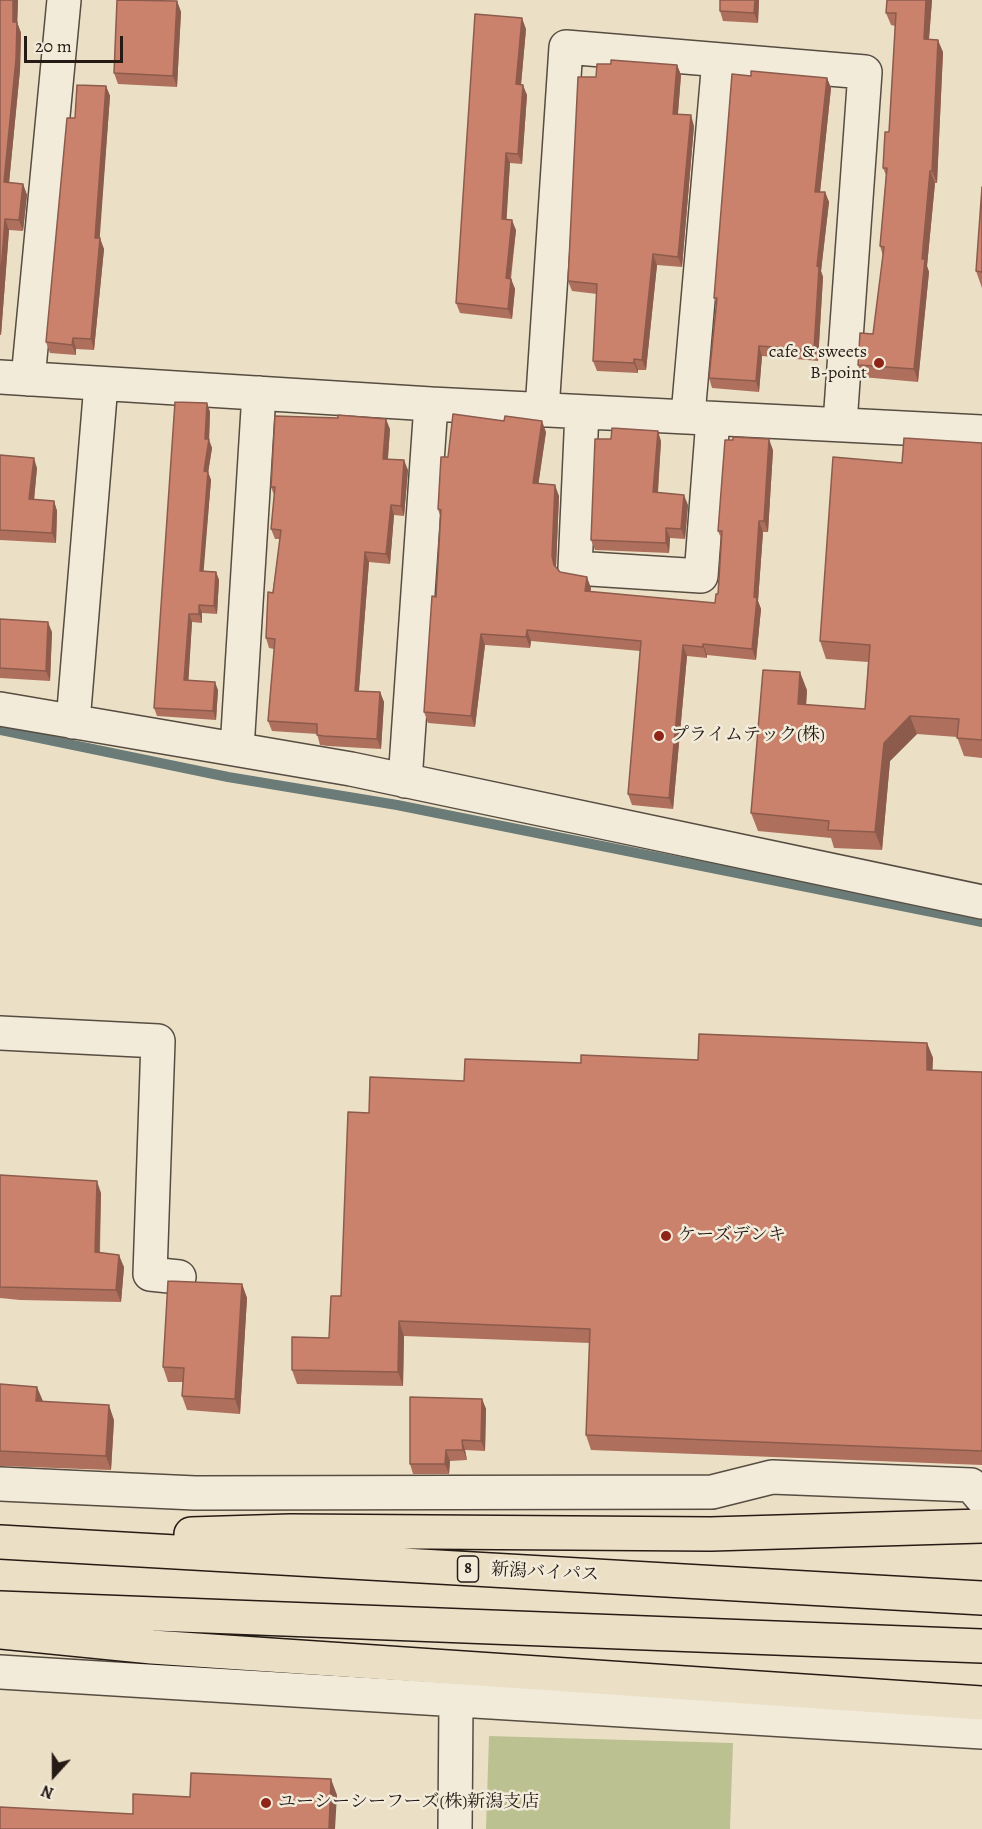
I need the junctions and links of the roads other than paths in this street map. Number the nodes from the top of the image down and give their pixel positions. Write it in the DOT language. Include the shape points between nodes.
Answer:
graph roads {
  1 [pos="64,0"];
  2 [pos="719,60"];
  3 [pos="14,378"];
  4 [pos="101,384"];
  5 [pos="258,393"];
  6 [pos="431,404"];
  7 [pos="542,410"];
  8 [pos="582,412"];
  9 [pos="701,417"];
  10 [pos="840,423"];
  11 [pos="982,432"];
  12 [pos="0,709"];
  13 [pos="73,722"];
  14 [pos="237,749"];
  15 [pos="405,781"];
  16 [pos="982,902"];
  17 [pos="0,1033"];
  18 [pos="179,1277"];
  19 [pos="0,1484"];
  20 [pos="982,1498"];
  21 [pos="982,1526"];
  22 [pos="0,1541"];
  23 [pos="982,1598"];
  24 [pos="0,1608"];
  25 [pos="0,1632"];
  26 [pos="982,1646"];
  27 [pos="0,1672"];
  28 [pos="456,1701"];
  29 [pos="982,1703"];
  30 [pos="982,1732"];
  31 [pos="455,1829"];
  1 -- 3 [label="street"];
  2 -- 7 [label="street" via="566,47"];
  2 -- 9 [label="street"];
  2 -- 10 [label="street" via="865,72"];
  3 -- 4 [label="street"];
  4 -- 5 [label="street"];
  4 -- 13 [label="street"];
  5 -- 6 [label="street"];
  5 -- 14 [label="street"];
  6 -- 7 [label="street"];
  6 -- 15 [label="street"];
  7 -- 8 [label="street"];
  8 -- 9 [label="street"];
  8 -- 9 [label="street" via="575,568 701,576"];
  9 -- 10 [label="street"];
  10 -- 11 [label="street"];
  12 -- 13 [label="street"];
  13 -- 14 [label="street"];
  14 -- 15 [label="street"];
  15 -- 16 [label="street"];
  17 -- 18 [label="street" via="158,1041 150,1275"];
  19 -- 20 [label="street" via="195,1493 712,1492 772,1477 971,1485"];
  21 -- 22 [label="highway" via="711,1534 290,1530"];
  22 -- 23 [label="highway, 新潟バイパス / 8"];
  24 -- 26 [label="highway"];
  25 -- 29 [label="highway" via="163,1647"];
  27 -- 28 [label="street"];
  28 -- 30 [label="street"];
  28 -- 31 [label="street"];
}
